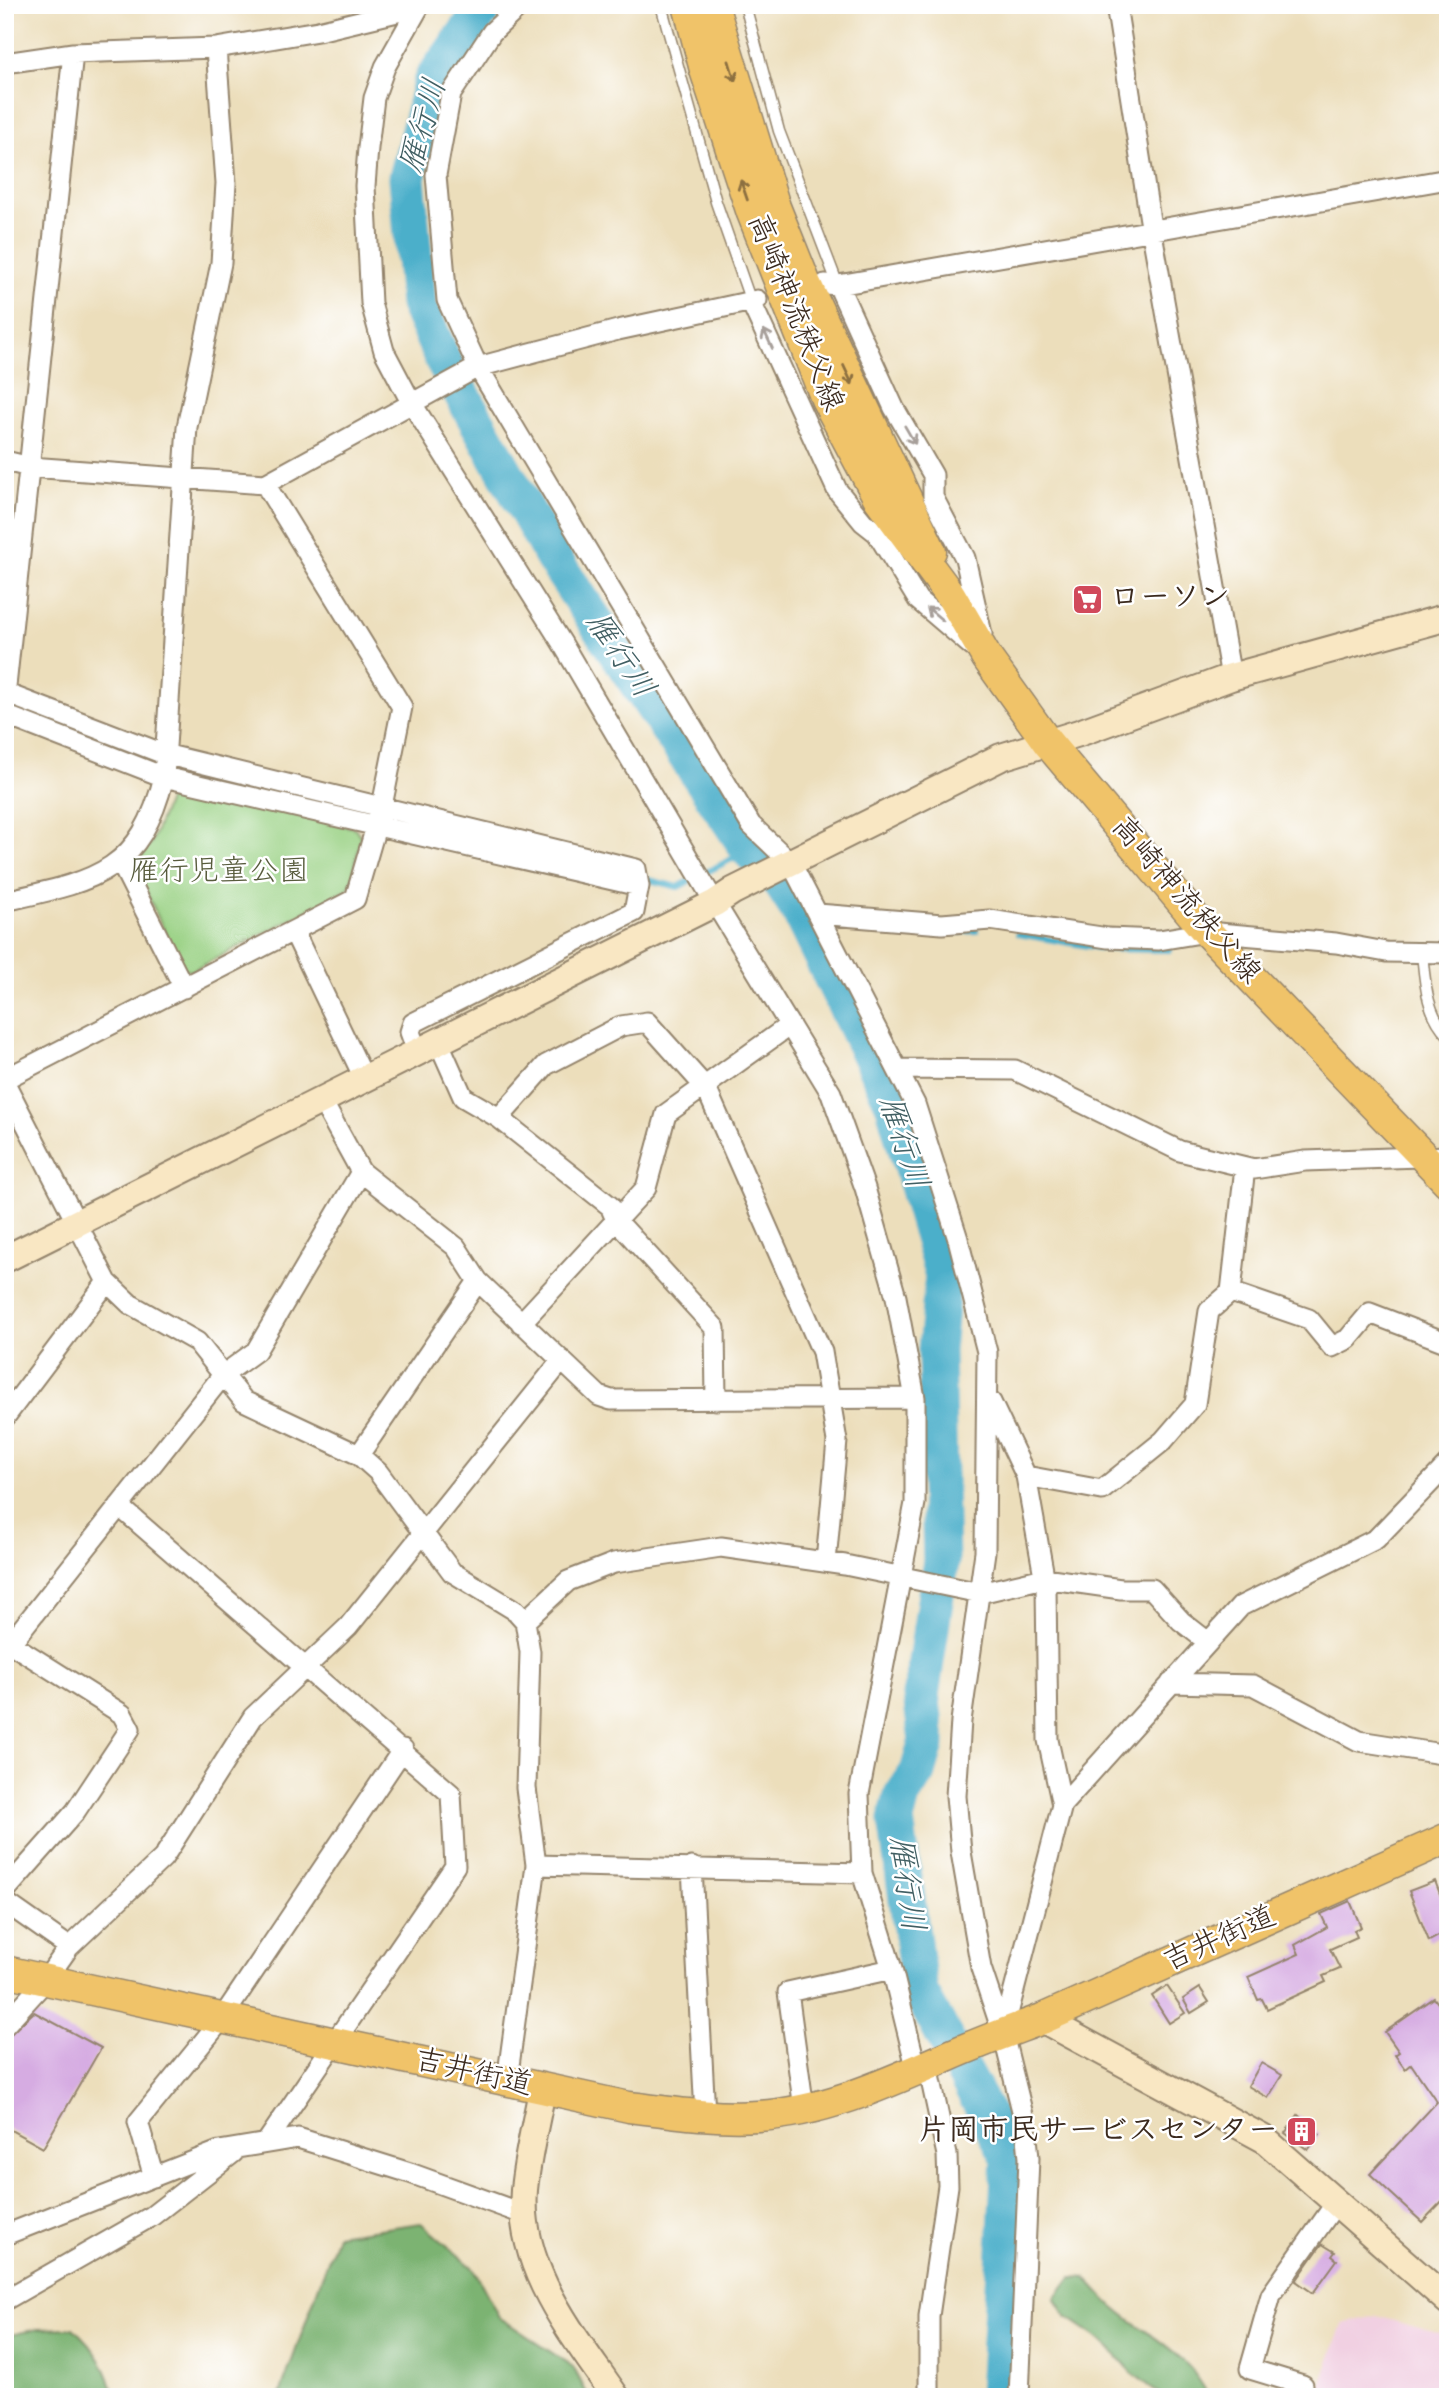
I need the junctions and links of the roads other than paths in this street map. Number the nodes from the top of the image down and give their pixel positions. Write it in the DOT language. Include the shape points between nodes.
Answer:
graph roads {
  1 [pos="521,5"];
  2 [pos="661,5"];
  3 [pos="688,5"];
  4 [pos="713,5"];
  5 [pos="745,5"];
  6 [pos="1116,5"];
  7 [pos="419,6"];
  8 [pos="216,48"];
  9 [pos="73,53"];
  10 [pos="5,62"];
  11 [pos="1448,179"];
  12 [pos="1152,233"];
  13 [pos="832,285"];
  14 [pos="754,301"];
  15 [pos="478,367"];
  16 [pos="411,402"];
  17 [pos="5,461"];
  18 [pos="30,467"];
  19 [pos="183,477"];
  20 [pos="265,484"];
  21 [pos="951,596"];
  22 [pos="1448,617"];
  23 [pos="987,659"];
  24 [pos="1231,677"];
  25 [pos="5,694"];
  26 [pos="5,715"];
  27 [pos="1048,743"];
  28 [pos="164,754"];
  29 [pos="164,777"];
  30 [pos="382,806"];
  31 [pos="375,826"];
  32 [pos="120,861"];
  33 [pos="791,863"];
  34 [pos="639,886"];
  35 [pos="5,901"];
  36 [pos="715,903"];
  37 [pos="818,914"];
  38 [pos="294,932"];
  39 [pos="1207,932"];
  40 [pos="1422,953"];
  41 [pos="1448,953"];
  42 [pos="184,988"];
  43 [pos="790,1025"];
  44 [pos="1448,1035"];
  45 [pos="429,1048"];
  46 [pos="899,1069"];
  47 [pos="365,1080"];
  48 [pos="5,1081"];
  49 [pos="706,1088"];
  50 [pos="322,1101"];
  51 [pos="499,1118"];
  52 [pos="1436,1156"];
  53 [pos="1245,1167"];
  54 [pos="361,1172"];
  55 [pos="1448,1182"];
  56 [pos="616,1220"];
  57 [pos="77,1222"];
  58 [pos="5,1259"];
  59 [pos="478,1281"];
  60 [pos="107,1282"];
  61 [pos="1231,1292"];
  62 [pos="521,1323"];
  63 [pos="1448,1343"];
  64 [pos="562,1360"];
  65 [pos="223,1375"];
  66 [pos="988,1395"];
  67 [pos="915,1398"];
  68 [pos="716,1399"];
  69 [pos="831,1399"];
  70 [pos="5,1416"];
  71 [pos="359,1455"];
  72 [pos="1448,1464"];
  73 [pos="1026,1476"];
  74 [pos="119,1507"];
  75 [pos="422,1532"];
  76 [pos="827,1562"];
  77 [pos="902,1577"];
  78 [pos="1044,1578"];
  79 [pos="981,1593"];
  80 [pos="524,1621"];
  81 [pos="8,1642"];
  82 [pos="1208,1642"];
  83 [pos="307,1667"];
  84 [pos="1171,1683"];
  85 [pos="403,1749"];
  86 [pos="1448,1755"];
  87 [pos="1062,1805"];
  88 [pos="1448,1838"];
  89 [pos="536,1865"];
  90 [pos="692,1867"];
  91 [pos="862,1873"];
  92 [pos="5,1891"];
  93 [pos="5,1902"];
  94 [pos="69,1947"];
  95 [pos="892,1969"];
  96 [pos="5,1970"];
  97 [pos="45,1980"];
  98 [pos="221,2020"];
  99 [pos="1042,2020"];
  100 [pos="5,2025"];
  101 [pos="997,2036"];
  102 [pos="335,2043"];
  103 [pos="928,2065"];
  104 [pos="507,2081"];
  105 [pos="542,2090"];
  106 [pos="804,2109"];
  107 [pos="705,2115"];
  108 [pos="266,2143"];
  109 [pos="239,2148"];
  110 [pos="154,2177"];
  111 [pos="1336,2203"];
  112 [pos="526,2215"];
  113 [pos="5,2235"];
  114 [pos="5,2300"];
  115 [pos="1448,2301"];
  116 [pos="616,2397"];
  117 [pos="929,2397"];
  118 [pos="1019,2397"];
  119 [pos="1300,2397"];
  1 -- 15 [label="street" via="492,33 452,94 436,175 447,300"];
  2 -- 14 [label="lane" via="716,202"];
  21 -- 3 [label="main road, 高崎神流秩父線, one-way" via="879,499 825,399 748,202"];
  4 -- 21 [label="main road, 高崎神流秩父線, one-way" via="780,220"];
  5 -- 13 [label="lane" via="779,131"];
  6 -- 12 [label="street"];
  7 -- 8 [label="street" via="318,32"];
  7 -- 16 [label="street" via="385,67 374,98 365,186 371,303 384,351"];
  8 -- 9 [label="street"];
  8 -- 19 [label="street" via="226,183 221,263 187,428"];
  9 -- 10 [label="street"];
  9 -- 18 [label="street"];
  11 -- 12 [label="street"];
  12 -- 13 [label="street"];
  12 -- 24 [label="street"];
  13 -- 23 [label="street, one-way" via="933,475 933,497 965,558"];
  14 -- 15 [label="street"];
  23 -- 14 [label="street, one-way" via="918,600 877,533 837,490"];
  15 -- 16 [label="street"];
  15 -- 33 [label="street" via="751,825"];
  16 -- 20 [label="street"];
  16 -- 36 [label="street" via="562,643"];
  17 -- 18 [label="street"];
  18 -- 19 [label="street"];
  18 -- 25 [label="street"];
  19 -- 20 [label="street"];
  19 -- 28 [label="street"];
  20 -- 30 [label="street" via="402,707"];
  21 -- 23 [label="main road, 高崎神流秩父線"];
  22 -- 24 [label="street"];
  23 -- 27 [label="main road, 高崎神流秩父線"];
  24 -- 27 [label="street"];
  25 -- 28 [label="street"];
  26 -- 29 [label="street"];
  27 -- 33 [label="street" via="996,760"];
  27 -- 39 [label="main road, 高崎神流秩父線"];
  28 -- 29 [label="street"];
  28 -- 30 [label="street"];
  29 -- 31 [label="street"];
  29 -- 32 [label="street" via="156,811 139,841"];
  30 -- 31 [label="street"];
  30 -- 34 [label="street" via="636,869"];
  31 -- 34 [label="street"];
  31 -- 38 [label="street" via="355,899"];
  32 -- 35 [label="street" via="82,883"];
  32 -- 42 [label="street"];
  33 -- 36 [label="street"];
  33 -- 37 [label="street"];
  34 -- 45 [label="street" via="634,912 413,1023 410,1032"];
  36 -- 43 [label="street"];
  36 -- 45 [label="street"];
  37 -- 39 [label="street" via="942,923 990,920 1108,938 1159,940"];
  37 -- 46 [label="street"];
  38 -- 42 [label="street"];
  38 -- 47 [label="street"];
  39 -- 40 [label="street"];
  39 -- 52 [label="main road, 高崎神流秩父線"];
  40 -- 41 [label="street"];
  40 -- 44 [label="lane" via="1426,994 1437,1024"];
  42 -- 48 [label="street"];
  43 -- 49 [label="street"];
  43 -- 67 [label="street" via="831,1093 865,1188 896,1297"];
  45 -- 47 [label="street"];
  45 -- 51 [label="street" via="463,1097"];
  46 -- 53 [label="street" via="1015,1070 1180,1151"];
  46 -- 66 [label="street" via="915,1104 958,1239 987,1352"];
  47 -- 50 [label="street"];
  48 -- 57 [label="street"];
  49 -- 51 [label="street" via="647,1022 621,1026 546,1065"];
  49 -- 56 [label="street" via="666,1114 646,1188"];
  49 -- 69 [label="street" via="822,1352"];
  50 -- 54 [label="street"];
  50 -- 57 [label="street"];
  51 -- 56 [label="street" via="610,1206"];
  52 -- 53 [label="street"];
  52 -- 55 [label="main road, 高崎神流秩父線"];
  53 -- 61 [label="street"];
  54 -- 59 [label="street" via="456,1247"];
  54 -- 65 [label="street" via="256,1352"];
  56 -- 62 [label="street"];
  56 -- 68 [label="street" via="715,1328"];
  57 -- 58 [label="street"];
  57 -- 60 [label="street"];
  59 -- 62 [label="street"];
  59 -- 71 [label="street"];
  60 -- 65 [label="street" via="130,1304 197,1342"];
  60 -- 70 [label="street"];
  61 -- 63 [label="street" via="1309,1319 1332,1347 1348,1339 1370,1313"];
  61 -- 73 [label="street" via="1209,1311 1195,1404 1163,1441 1102,1490"];
  62 -- 64 [label="street"];
  64 -- 68 [label="street" via="599,1396 611,1400"];
  64 -- 75 [label="street"];
  65 -- 71 [label="street" via="244,1401"];
  65 -- 74 [label="street"];
  66 -- 73 [label="street"];
  66 -- 79 [label="street"];
  67 -- 69 [label="street"];
  67 -- 77 [label="street" via="915,1503"];
  68 -- 69 [label="street"];
  69 -- 76 [label="street" via="837,1441"];
  71 -- 75 [label="street" via="378,1472"];
  72 -- 82 [label="street" via="1376,1539 1241,1606"];
  73 -- 78 [label="street"];
  74 -- 81 [label="street"];
  74 -- 83 [label="street"];
  75 -- 80 [label="street" via="452,1572 516,1611"];
  75 -- 83 [label="street" via="348,1627"];
  76 -- 77 [label="street"];
  76 -- 80 [label="street" via="721,1546 614,1563 568,1581"];
  77 -- 79 [label="street"];
  77 -- 91 [label="street" via="859,1794"];
  78 -- 79 [label="street"];
  78 -- 82 [label="street" via="1152,1589"];
  78 -- 87 [label="street" via="1048,1740"];
  79 -- 101 [label="street" via="961,1721 956,1796 961,1852"];
  80 -- 89 [label="street" via="530,1652 526,1788"];
  81 -- 92 [label="street" via="122,1714 130,1729 75,1812"];
  82 -- 84 [label="street"];
  83 -- 85 [label="street"];
  83 -- 94 [label="street" via="253,1717 163,1858"];
  84 -- 86 [label="street" via="1253,1685 1359,1741"];
  84 -- 87 [label="street"];
  85 -- 98 [label="street"];
  85 -- 102 [label="street" via="451,1794 455,1866"];
  87 -- 101 [label="street"];
  88 -- 99 [label="main road, 吉井街道"];
  89 -- 90 [label="street"];
  89 -- 104 [label="street"];
  90 -- 91 [label="street"];
  90 -- 107 [label="street"];
  91 -- 95 [label="street"];
  93 -- 94 [label="street"];
  94 -- 97 [label="street"];
  95 -- 103 [label="street"];
  95 -- 106 [label="street" via="788,1992"];
  96 -- 97 [label="main road, 吉井街道"];
  97 -- 98 [label="main road, 吉井街道"];
  97 -- 100 [label="street"];
  98 -- 102 [label="main road, 吉井街道"];
  98 -- 110 [label="street" via="138,2122"];
  99 -- 101 [label="main road, 吉井街道"];
  99 -- 111 [label="street" via="1264,2139"];
  101 -- 103 [label="main road"];
  101 -- 118 [label="street" via="1026,2127 1029,2158"];
  102 -- 104 [label="main road, 吉井街道"];
  102 -- 108 [label="street"];
  103 -- 106 [label="main road, 吉井街道" via="862,2093"];
  103 -- 117 [label="street" via="947,2155 948,2186 929,2316"];
  104 -- 105 [label="main road, 吉井街道"];
  105 -- 107 [label="main road, 吉井街道" via="629,2108"];
  105 -- 112 [label="street" via="528,2164"];
  106 -- 107 [label="main road, 吉井街道" via="758,2116"];
  108 -- 109 [label="street"];
  108 -- 112 [label="street" via="298,2138"];
  109 -- 110 [label="street" via="219,2151"];
  109 -- 114 [label="street" via="152,2216"];
  110 -- 113 [label="street"];
  111 -- 115 [label="street"];
  111 -- 119 [label="street" via="1271,2295 1250,2369 1303,2385"];
  112 -- 116 [label="street" via="531,2253 541,2280"];
}
